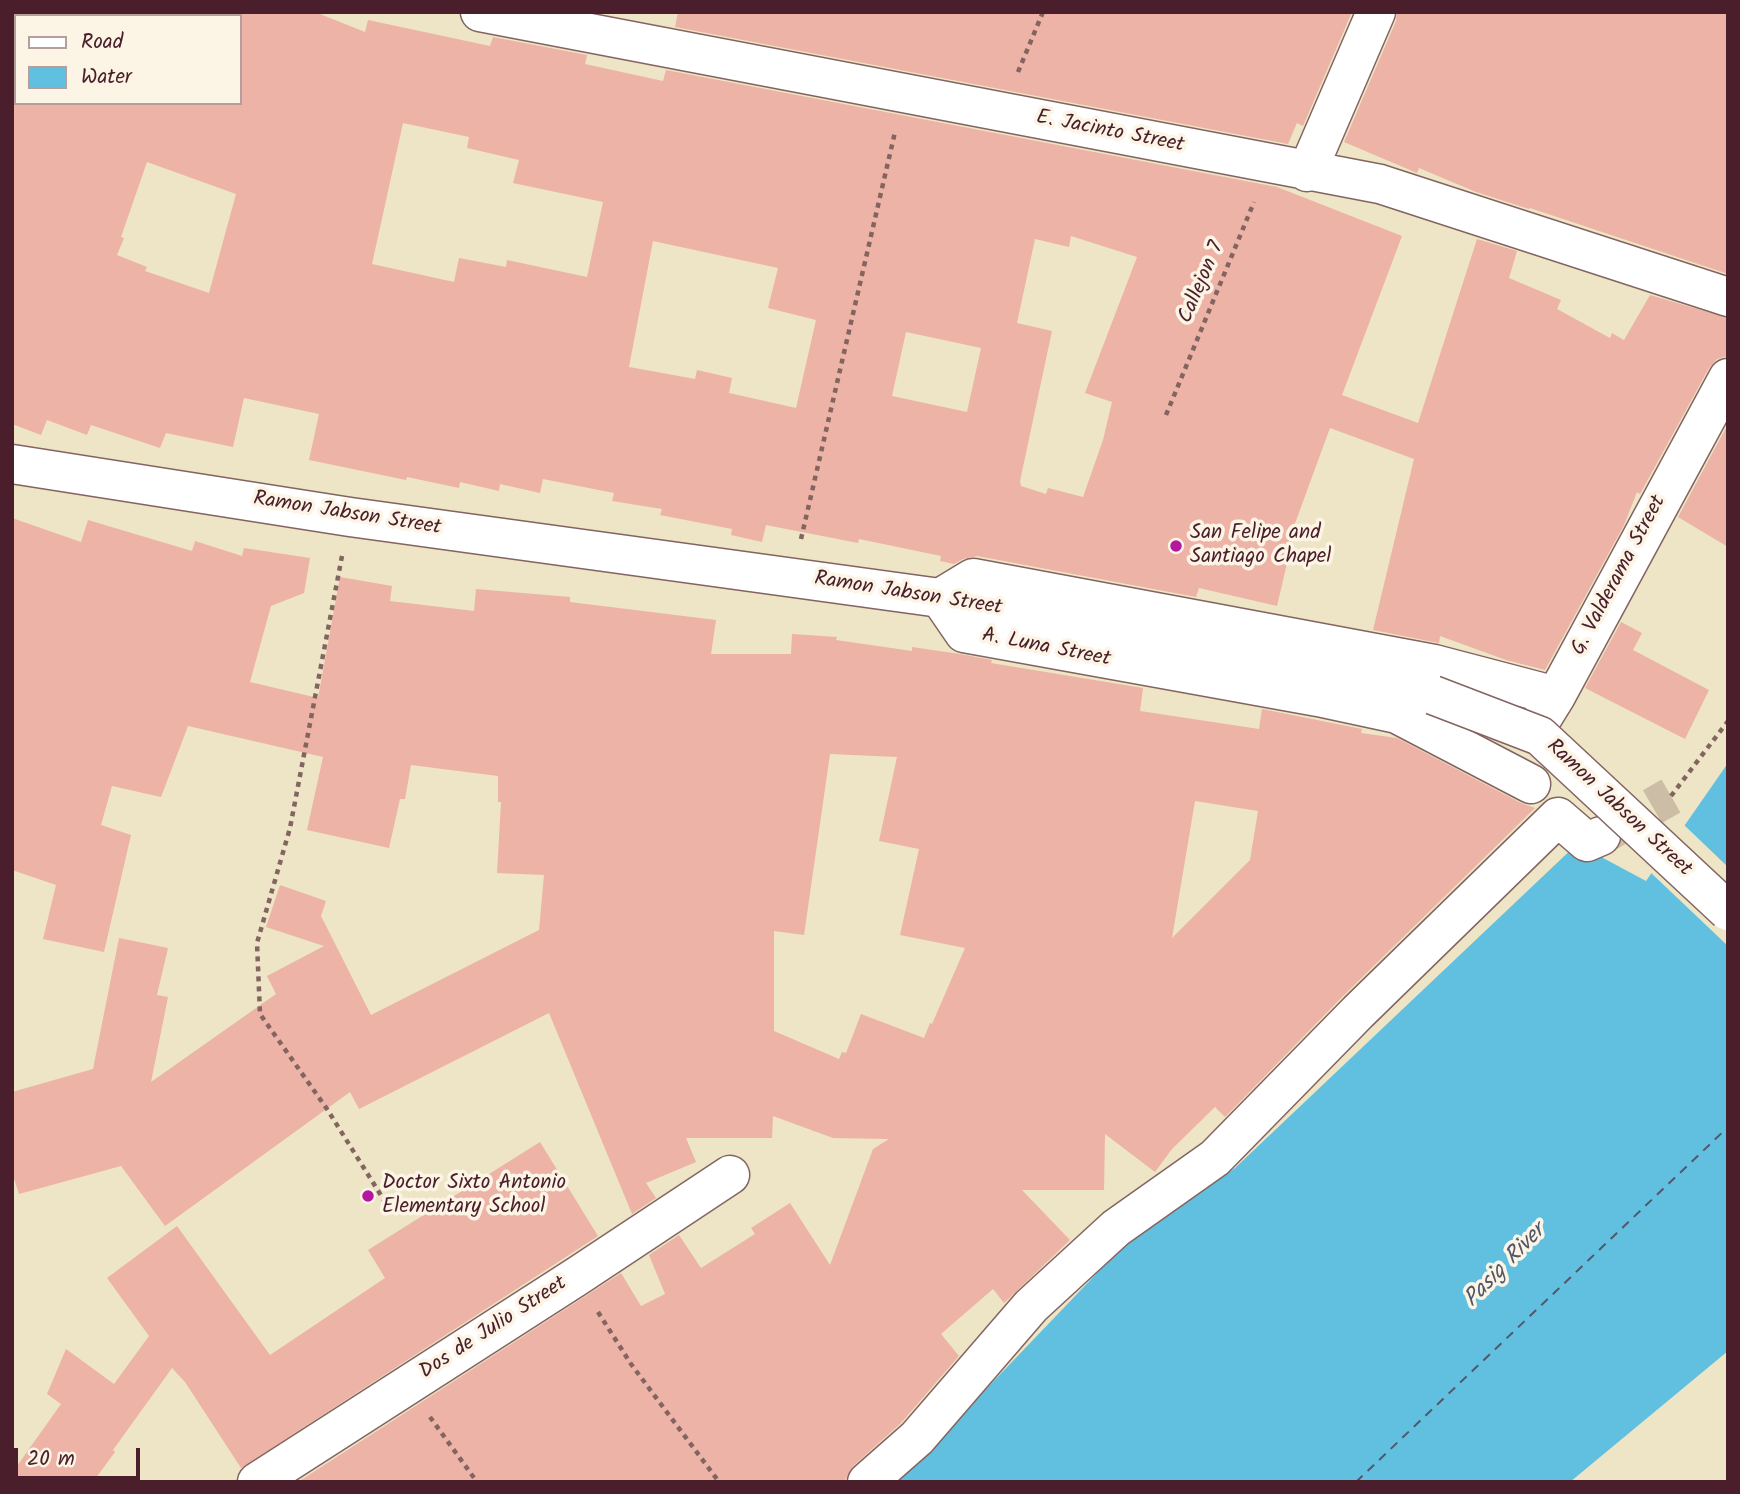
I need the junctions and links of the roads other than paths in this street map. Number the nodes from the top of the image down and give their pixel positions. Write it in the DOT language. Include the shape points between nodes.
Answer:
graph roads {
  1 [pos="480,12"];
  2 [pos="1376,12"];
  3 [pos="1307,172"];
  4 [pos="1728,297"];
  5 [pos="1728,377"];
  6 [pos="12,464"];
  7 [pos="940,598"];
  8 [pos="1556,696"];
  9 [pos="1519,778"];
  10 [pos="1601,836"];
  11 [pos="1728,911"];
  12 [pos="730,1175"];
  13 [pos="257,1482"];
  14 [pos="867,1482"];
  1 -- 3 [label="street, E. Jacinto Street"];
  2 -- 3 [label="street"];
  3 -- 4 [label="street, E. Jacinto Street" via="1380,184"];
  5 -- 8 [label="street, G. Valderama Street"];
  6 -- 7 [label="street, Ramon Jabson Street" via="350,517"];
  7 -- 8 [label="street" via="973,578 1434,664"];
  7 -- 9 [label="street, A. Luna Street" via="964,634 1397,714"];
  7 -- 11 [label="street, Ramon Jabson Street, bridge" via="1362,674 1433,695 1540,736"];
  8 -- 9 [label="street, G. Valderama Street"];
  10 -- 14 [label="street" via="1587,842 1558,817 1215,1158 1116,1228 1031,1306 917,1437"];
  12 -- 13 [label="street, Dos de Julio Street"];
}
